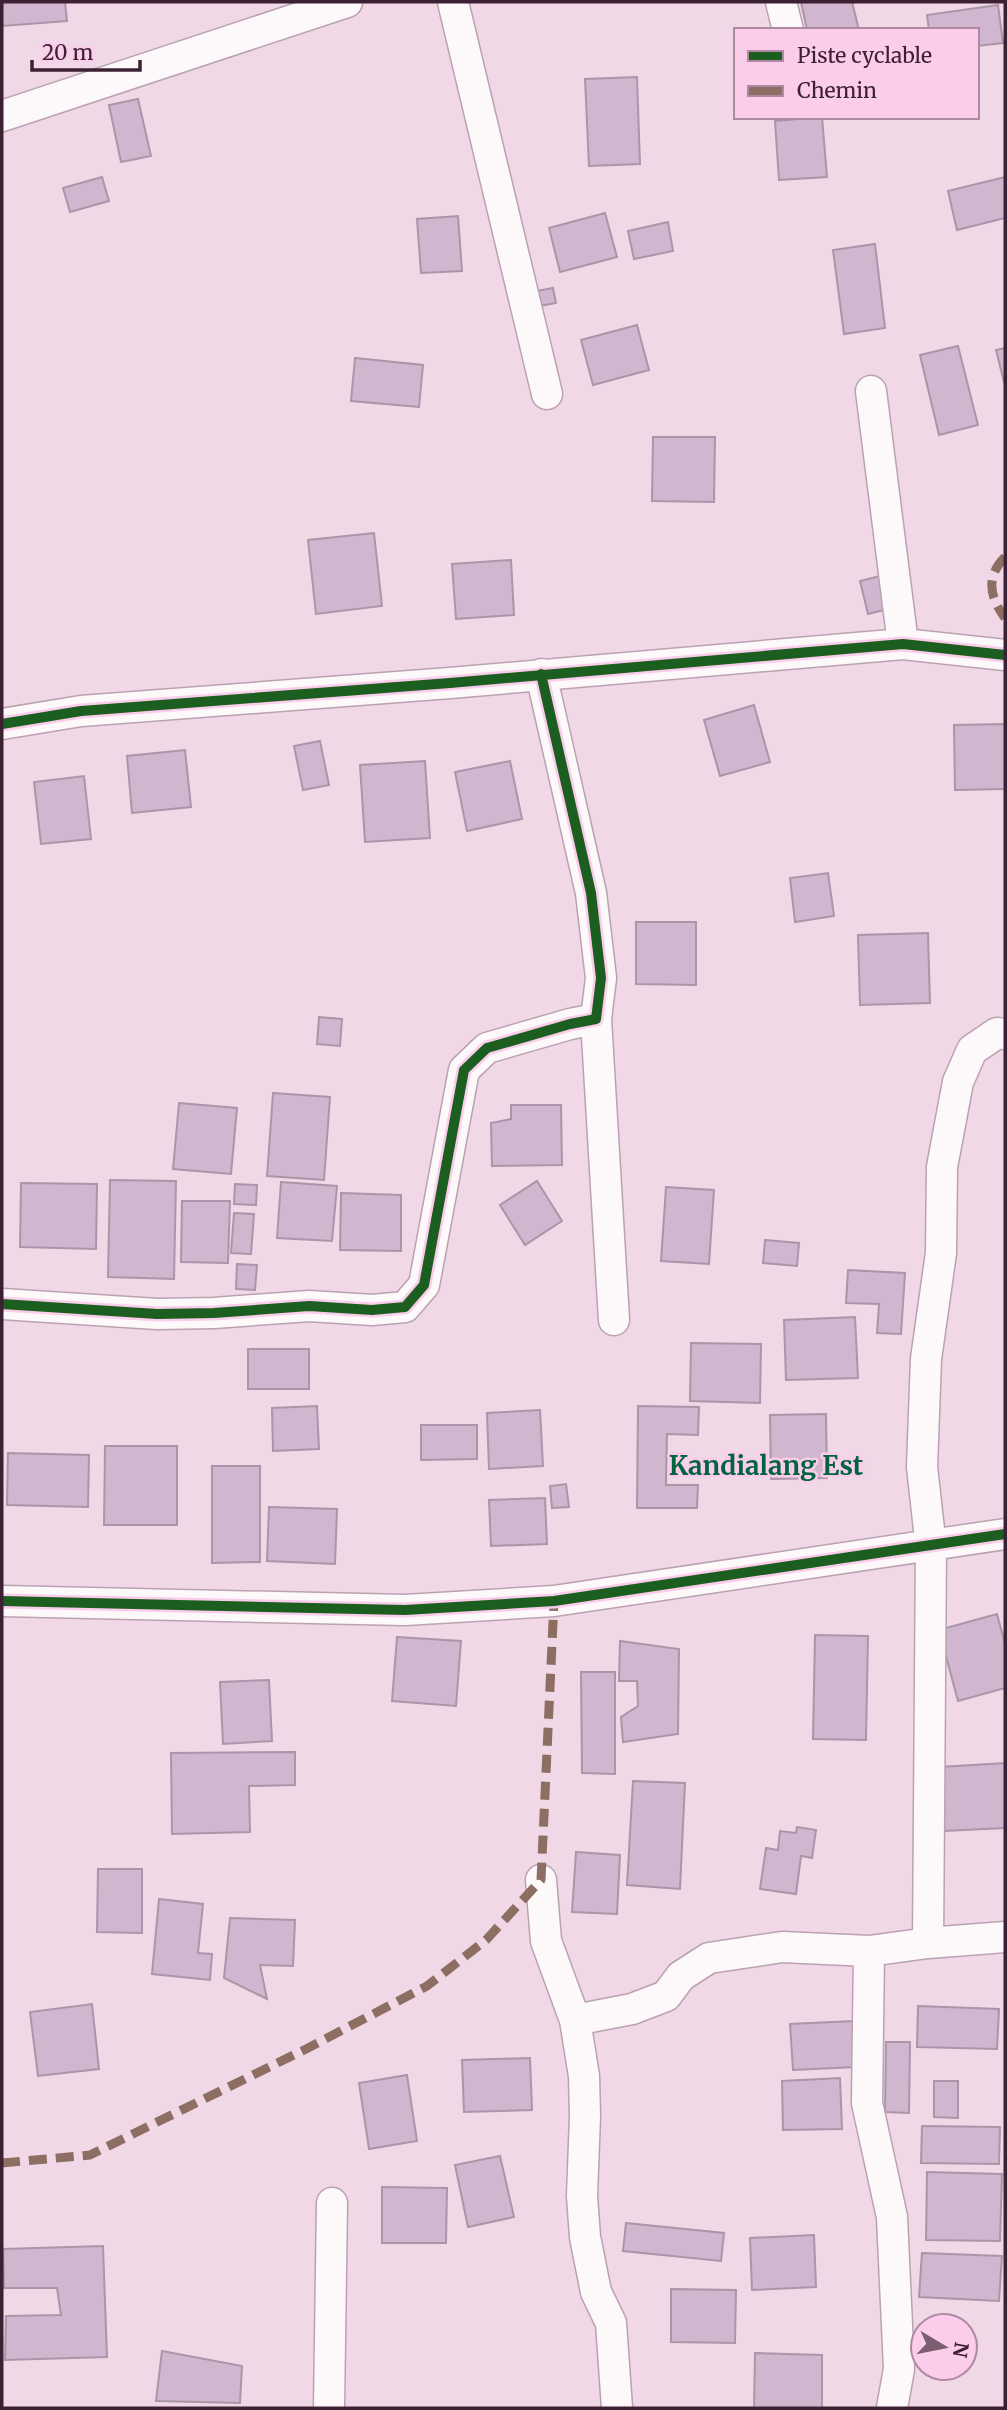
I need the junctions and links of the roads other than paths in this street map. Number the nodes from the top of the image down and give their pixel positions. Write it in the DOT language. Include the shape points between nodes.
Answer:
graph roads {
  1 [pos="347,2"];
  2 [pos="453,2"];
  3 [pos="781,2"];
  4 [pos="788,28"];
  5 [pos="2,116"];
  6 [pos="871,391"];
  7 [pos="547,394"];
  8 [pos="903,644"];
  9 [pos="1005,655"];
  10 [pos="541,674"];
  11 [pos="2,724"];
  12 [pos="596,1019"];
  13 [pos="1005,1034"];
  14 [pos="2,1304"];
  15 [pos="614,1320"];
  16 [pos="1005,1534"];
  17 [pos="931,1547"];
  18 [pos="2,1601"];
  19 [pos="541,1880"];
  20 [pos="1005,1937"];
  21 [pos="928,1943"];
  22 [pos="869,1951"];
  23 [pos="575,2020"];
  24 [pos="332,2203"];
  25 [pos="329,2408"];
  26 [pos="617,2408"];
  27 [pos="892,2408"];
  1 -- 5 [label="street"];
  2 -- 7 [label="street"];
  3 -- 4 [label="street"];
  6 -- 8 [label="street"];
  8 -- 9 [label="street"];
  8 -- 10 [label="street"];
  10 -- 11 [label="street" via="81,710"];
  10 -- 12 [label="street" via="591,893 601,978"];
  12 -- 14 [label="street" via="487,1048 464,1070 424,1285 405,1307 309,1306 157,1314"];
  12 -- 15 [label="street"];
  13 -- 17 [label="street" via="997,1033 972,1050 958,1082 942,1167 942,1253 926,1359 922,1467"];
  16 -- 17 [label="street"];
  17 -- 18 [label="street" via="554,1601 419,1609"];
  17 -- 21 [label="street"];
  19 -- 23 [label="street" via="546,1941"];
  20 -- 21 [label="street"];
  21 -- 22 [label="street"];
  22 -- 23 [label="street" via="782,1947 709,1958 681,1976 666,1996 632,2009"];
  22 -- 27 [label="street" via="867,2103 892,2217 900,2369"];
  23 -- 26 [label="street" via="584,2076 585,2237 596,2292 611,2323"];
  24 -- 25 [label="street"];
}
